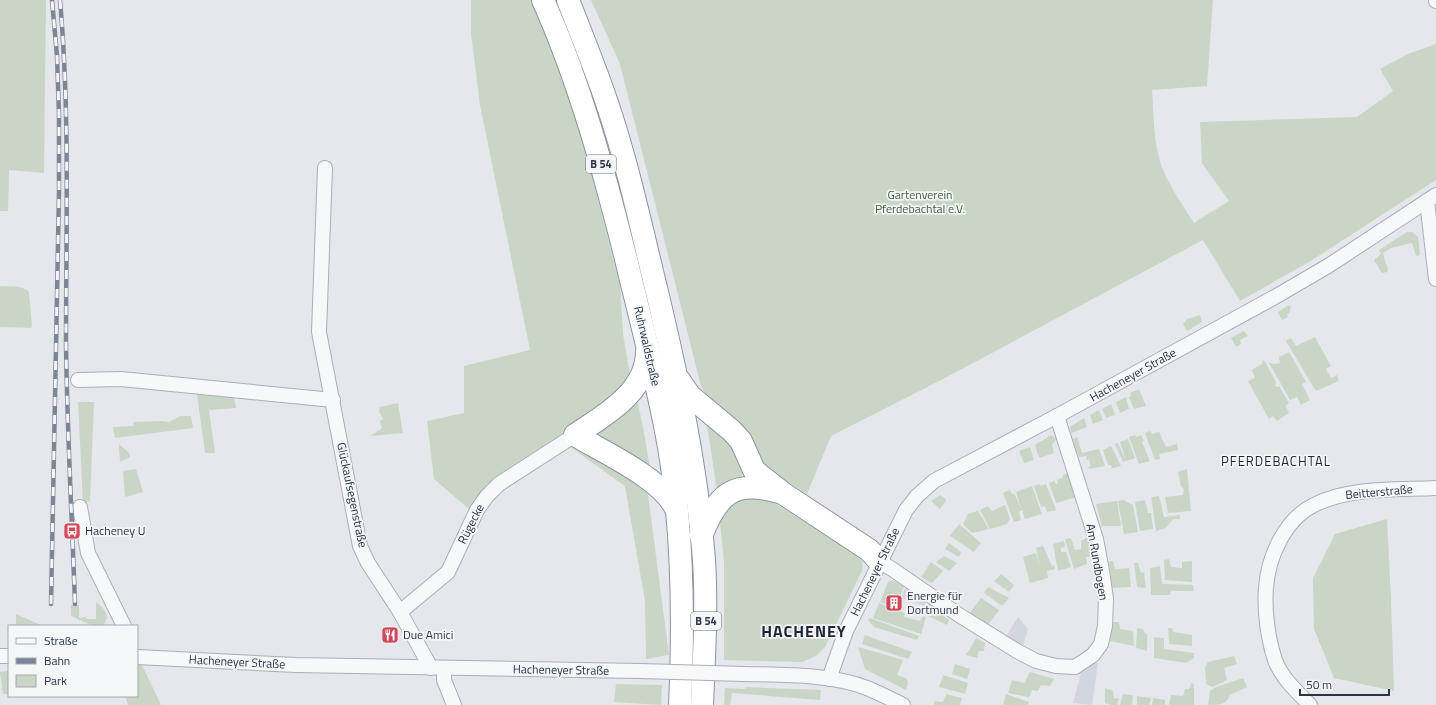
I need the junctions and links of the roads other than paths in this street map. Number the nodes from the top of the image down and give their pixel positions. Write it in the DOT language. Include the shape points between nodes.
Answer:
graph roads {
  1 [pos="543,0"];
  2 [pos="568,0"];
  3 [pos="325,168"];
  4 [pos="1432,198"];
  5 [pos="1436,279"];
  6 [pos="647,343"];
  7 [pos="676,371"];
  8 [pos="78,380"];
  9 [pos="333,400"];
  10 [pos="1056,416"];
  11 [pos="575,436"];
  12 [pos="1436,488"];
  13 [pos="784,494"];
  14 [pos="80,507"];
  15 [pos="677,511"];
  16 [pos="701,536"];
  17 [pos="879,561"];
  18 [pos="400,612"];
  19 [pos="124,625"];
  20 [pos="138,655"];
  21 [pos="438,668"];
  22 [pos="829,679"];
  23 [pos="454,705"];
  24 [pos="680,705"];
  25 [pos="702,705"];
  26 [pos="903,705"];
  27 [pos="1310,705"];
  1 -- 6 [label="highway, Ruhrwaldstraße / B 54" via="586,110"];
  2 -- 7 [label="highway, Ruhrwaldstraße / B 54" via="610,111 634,197"];
  3 -- 9 [label="street, Glückaufsegenstraße" via="319,332"];
  4 -- 5 [label="street"];
  4 -- 10 [label="street, Hacheneyer Straße" via="1294,286"];
  6 -- 11 [label="highway" via="646,364 634,388 616,407"];
  6 -- 15 [label="highway, Ruhrwaldstraße / B 54" via="669,448"];
  7 -- 13 [label="highway" via="690,396 741,441 754,470"];
  7 -- 16 [label="highway, Ruhrwaldstraße / B 54" via="696,486"];
  8 -- 9 [label="street" via="121,379"];
  9 -- 18 [label="street, Glückaufsegenstraße" via="360,546"];
  10 -- 17 [label="street, Hacheneyer Straße" via="934,482 917,496 906,510"];
  10 -- 17 [label="street, Am Rundbogen" via="1096,539 1102,571 1106,599 1105,626 1101,644 1093,655 1075,667 1056,666 1036,660 959,615"];
  11 -- 15 [label="highway" via="654,482 671,499"];
  11 -- 18 [label="street, Rügecke" via="499,484 487,496 477,510 448,572"];
  12 -- 27 [label="street, Beitterstraße" via="1357,492 1334,496 1312,505 1294,520 1279,542 1270,564 1266,588 1267,630 1275,661 1291,687"];
  13 -- 16 [label="highway" via="764,488 735,489 716,506"];
  13 -- 17 [label="highway" via="869,550"];
  14 -- 19 [label="street" via="88,553"];
  15 -- 24 [label="highway, Ruhrwaldstraße / B 54" via="682,593"];
  16 -- 25 [label="highway, Ruhrwaldstraße / B 54" via="706,614"];
  17 -- 22 [label="street, Hacheneyer Straße" via="846,631"];
  18 -- 21 [label="street, Glückaufsegenstraße"];
  20 -- 21 [label="street, Hacheneyer Straße" via="296,665"];
  21 -- 22 [label="street, Hacheneyer Straße, bridge" via="791,675"];
  21 -- 23 [label="street, Glückaufsegenstraße"];
  22 -- 26 [label="street" via="866,688"];
}
